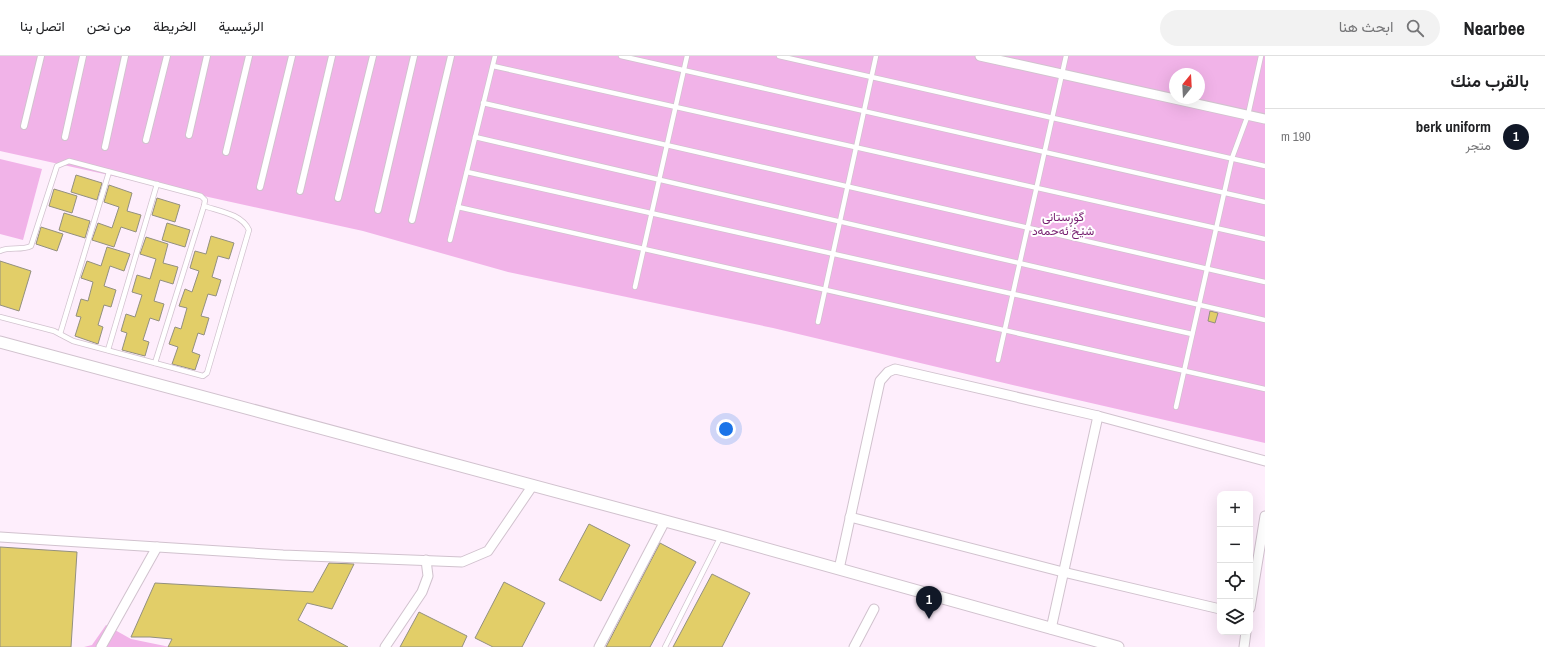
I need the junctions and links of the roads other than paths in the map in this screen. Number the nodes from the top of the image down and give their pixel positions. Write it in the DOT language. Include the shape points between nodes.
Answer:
graph roads {
  1 [pos="41,56"];
  2 [pos="83,56"];
  3 [pos="125,56"];
  4 [pos="166,56"];
  5 [pos="208,56"];
  6 [pos="249,56"];
  7 [pos="292,56"];
  8 [pos="332,56"];
  9 [pos="373,56"];
  10 [pos="414,56"];
  11 [pos="452,56"];
  12 [pos="495,56"];
  13 [pos="621,56"];
  14 [pos="687,56"];
  15 [pos="779,56"];
  16 [pos="876,56"];
  17 [pos="980,56"];
  18 [pos="1066,56"];
  19 [pos="1261,56"];
  20 [pos="492,66"];
  21 [pos="684,70"];
  22 [pos="1061,74"];
  23 [pos="872,77"];
  24 [pos="483,103"];
  25 [pos="675,107"];
  26 [pos="864,111"];
  27 [pos="1248,115"];
  28 [pos="1052,118"];
  29 [pos="1265,119"];
  30 [pos="24,126"];
  31 [pos="189,135"];
  32 [pos="65,137"];
  33 [pos="475,137"];
  34 [pos="146,140"];
  35 [pos="667,145"];
  36 [pos="105,147"];
  37 [pos="856,147"];
  38 [pos="226,152"];
  39 [pos="1044,152"];
  40 [pos="1232,158"];
  41 [pos="1265,166"];
  42 [pos="109,172"];
  43 [pos="467,172"];
  44 [pos="659,180"];
  45 [pos="158,184"];
  46 [pos="847,186"];
  47 [pos="260,187"];
  48 [pos="1036,188"];
  49 [pos="300,191"];
  50 [pos="1224,192"];
  51 [pos="338,198"];
  52 [pos="1265,202"];
  53 [pos="204,206"];
  54 [pos="458,207"];
  55 [pos="378,210"];
  56 [pos="651,213"];
  57 [pos="412,220"];
  58 [pos="839,221"];
  59 [pos="1028,228"];
  60 [pos="1216,228"];
  61 [pos="1265,239"];
  62 [pos="450,240"];
  63 [pos="643,249"];
  64 [pos="0,251"];
  65 [pos="832,253"];
  66 [pos="1020,263"];
  67 [pos="1207,269"];
  68 [pos="1265,282"];
  69 [pos="635,287"];
  70 [pos="824,289"];
  71 [pos="1013,294"];
  72 [pos="1199,304"];
  73 [pos="0,317"];
  74 [pos="1265,320"];
  75 [pos="818,322"];
  76 [pos="1005,330"];
  77 [pos="60,334"];
  78 [pos="1192,334"];
  79 [pos="0,342"];
  80 [pos="108,350"];
  81 [pos="998,360"];
  82 [pos="155,363"];
  83 [pos="1184,370"];
  84 [pos="1265,388"];
  85 [pos="1176,407"];
  86 [pos="1098,416"];
  87 [pos="1265,461"];
  88 [pos="533,485"];
  89 [pos="1265,516"];
  90 [pos="850,517"];
  91 [pos="665,521"];
  92 [pos="722,536"];
  93 [pos="0,537"];
  94 [pos="157,547"];
  95 [pos="426,560"];
  96 [pos="838,569"];
  97 [pos="1064,572"];
  98 [pos="1251,599"];
  99 [pos="1217,608"];
  100 [pos="874,609"];
  101 [pos="1051,629"];
  102 [pos="1246,635"];
  103 [pos="1087,643"];
  104 [pos="101,647"];
  105 [pos="385,647"];
  106 [pos="600,647"];
  107 [pos="665,647"];
  108 [pos="854,647"];
  109 [pos="1118,647"];
  110 [pos="1244,647"];
  1 -- 30 [label="street"];
  2 -- 32 [label="street"];
  3 -- 36 [label="street"];
  4 -- 34 [label="street"];
  5 -- 31 [label="street"];
  6 -- 38 [label="street"];
  7 -- 47 [label="street"];
  8 -- 49 [label="street"];
  9 -- 51 [label="street"];
  10 -- 55 [label="street"];
  11 -- 57 [label="street"];
  12 -- 20 [label="lane"];
  13 -- 21 [label="lane"];
  14 -- 21 [label="lane"];
  15 -- 23 [label="lane"];
  16 -- 23 [label="lane"];
  17 -- 22 [label="street"];
  18 -- 22 [label="lane"];
  19 -- 27 [label="lane"];
  20 -- 24 [label="lane"];
  20 -- 25 [label="lane"];
  21 -- 25 [label="lane"];
  21 -- 26 [label="lane"];
  22 -- 27 [label="street"];
  22 -- 28 [label="lane"];
  23 -- 26 [label="lane"];
  23 -- 28 [label="lane"];
  24 -- 33 [label="lane"];
  24 -- 35 [label="lane"];
  25 -- 35 [label="lane"];
  25 -- 37 [label="lane"];
  26 -- 37 [label="lane"];
  26 -- 39 [label="lane"];
  27 -- 29 [label="street"];
  27 -- 40 [label="lane"];
  28 -- 39 [label="lane"];
  28 -- 40 [label="lane"];
  33 -- 43 [label="lane"];
  33 -- 44 [label="lane"];
  35 -- 44 [label="lane"];
  35 -- 46 [label="lane"];
  37 -- 46 [label="lane"];
  37 -- 48 [label="lane"];
  39 -- 48 [label="lane"];
  39 -- 50 [label="lane"];
  40 -- 41 [label="lane"];
  40 -- 50 [label="lane"];
  42 -- 45 [label="lane"];
  42 -- 64 [label="lane" via="69,162 57,166 31,246 25,249"];
  42 -- 77 [label="lane"];
  43 -- 54 [label="lane"];
  43 -- 56 [label="lane"];
  44 -- 56 [label="lane"];
  44 -- 58 [label="lane"];
  45 -- 53 [label="lane" via="201,196"];
  45 -- 80 [label="lane"];
  46 -- 58 [label="lane"];
  46 -- 59 [label="lane"];
  48 -- 59 [label="lane"];
  48 -- 60 [label="lane"];
  50 -- 52 [label="lane"];
  50 -- 60 [label="lane"];
  53 -- 82 [label="lane"];
  53 -- 82 [label="lane" via="246,223 249,230 207,373 202,376"];
  54 -- 62 [label="lane"];
  54 -- 63 [label="lane"];
  56 -- 63 [label="lane"];
  56 -- 65 [label="lane"];
  58 -- 65 [label="lane"];
  58 -- 66 [label="lane"];
  59 -- 66 [label="lane"];
  59 -- 67 [label="lane"];
  60 -- 61 [label="lane"];
  60 -- 67 [label="lane"];
  63 -- 69 [label="lane"];
  63 -- 70 [label="lane"];
  65 -- 70 [label="lane"];
  65 -- 71 [label="lane"];
  66 -- 71 [label="lane"];
  66 -- 72 [label="lane"];
  67 -- 68 [label="lane"];
  67 -- 72 [label="lane"];
  70 -- 75 [label="lane"];
  70 -- 76 [label="lane"];
  71 -- 76 [label="lane"];
  71 -- 78 [label="lane"];
  72 -- 74 [label="lane"];
  72 -- 78 [label="lane"];
  73 -- 77 [label="lane"];
  76 -- 81 [label="lane"];
  76 -- 83 [label="lane"];
  77 -- 80 [label="lane" via="73,341"];
  78 -- 83 [label="lane"];
  79 -- 88 [label="street"];
  80 -- 82 [label="lane"];
  83 -- 84 [label="lane"];
  83 -- 85 [label="lane"];
  86 -- 87 [label="street"];
  86 -- 90 [label="street" via="895,369 888,372 880,381"];
  86 -- 97 [label="street"];
  88 -- 91 [label="street"];
  88 -- 95 [label="street" via="488,551 462,562"];
  89 -- 98 [label="street"];
  90 -- 96 [label="street"];
  90 -- 97 [label="street"];
  91 -- 92 [label="street"];
  91 -- 106 [label="street"];
  92 -- 96 [label="street"];
  92 -- 107 [label="lane"];
  93 -- 94 [label="street"];
  94 -- 95 [label="street"];
  94 -- 104 [label="street"];
  95 -- 105 [label="street" via="428,576 422,592"];
  96 -- 101 [label="street"];
  97 -- 99 [label="street"];
  97 -- 101 [label="street"];
  100 -- 108 [label="street"];
  101 -- 103 [label="street"];
  102 -- 110 [label="street"];
  103 -- 109 [label="street"];
}
